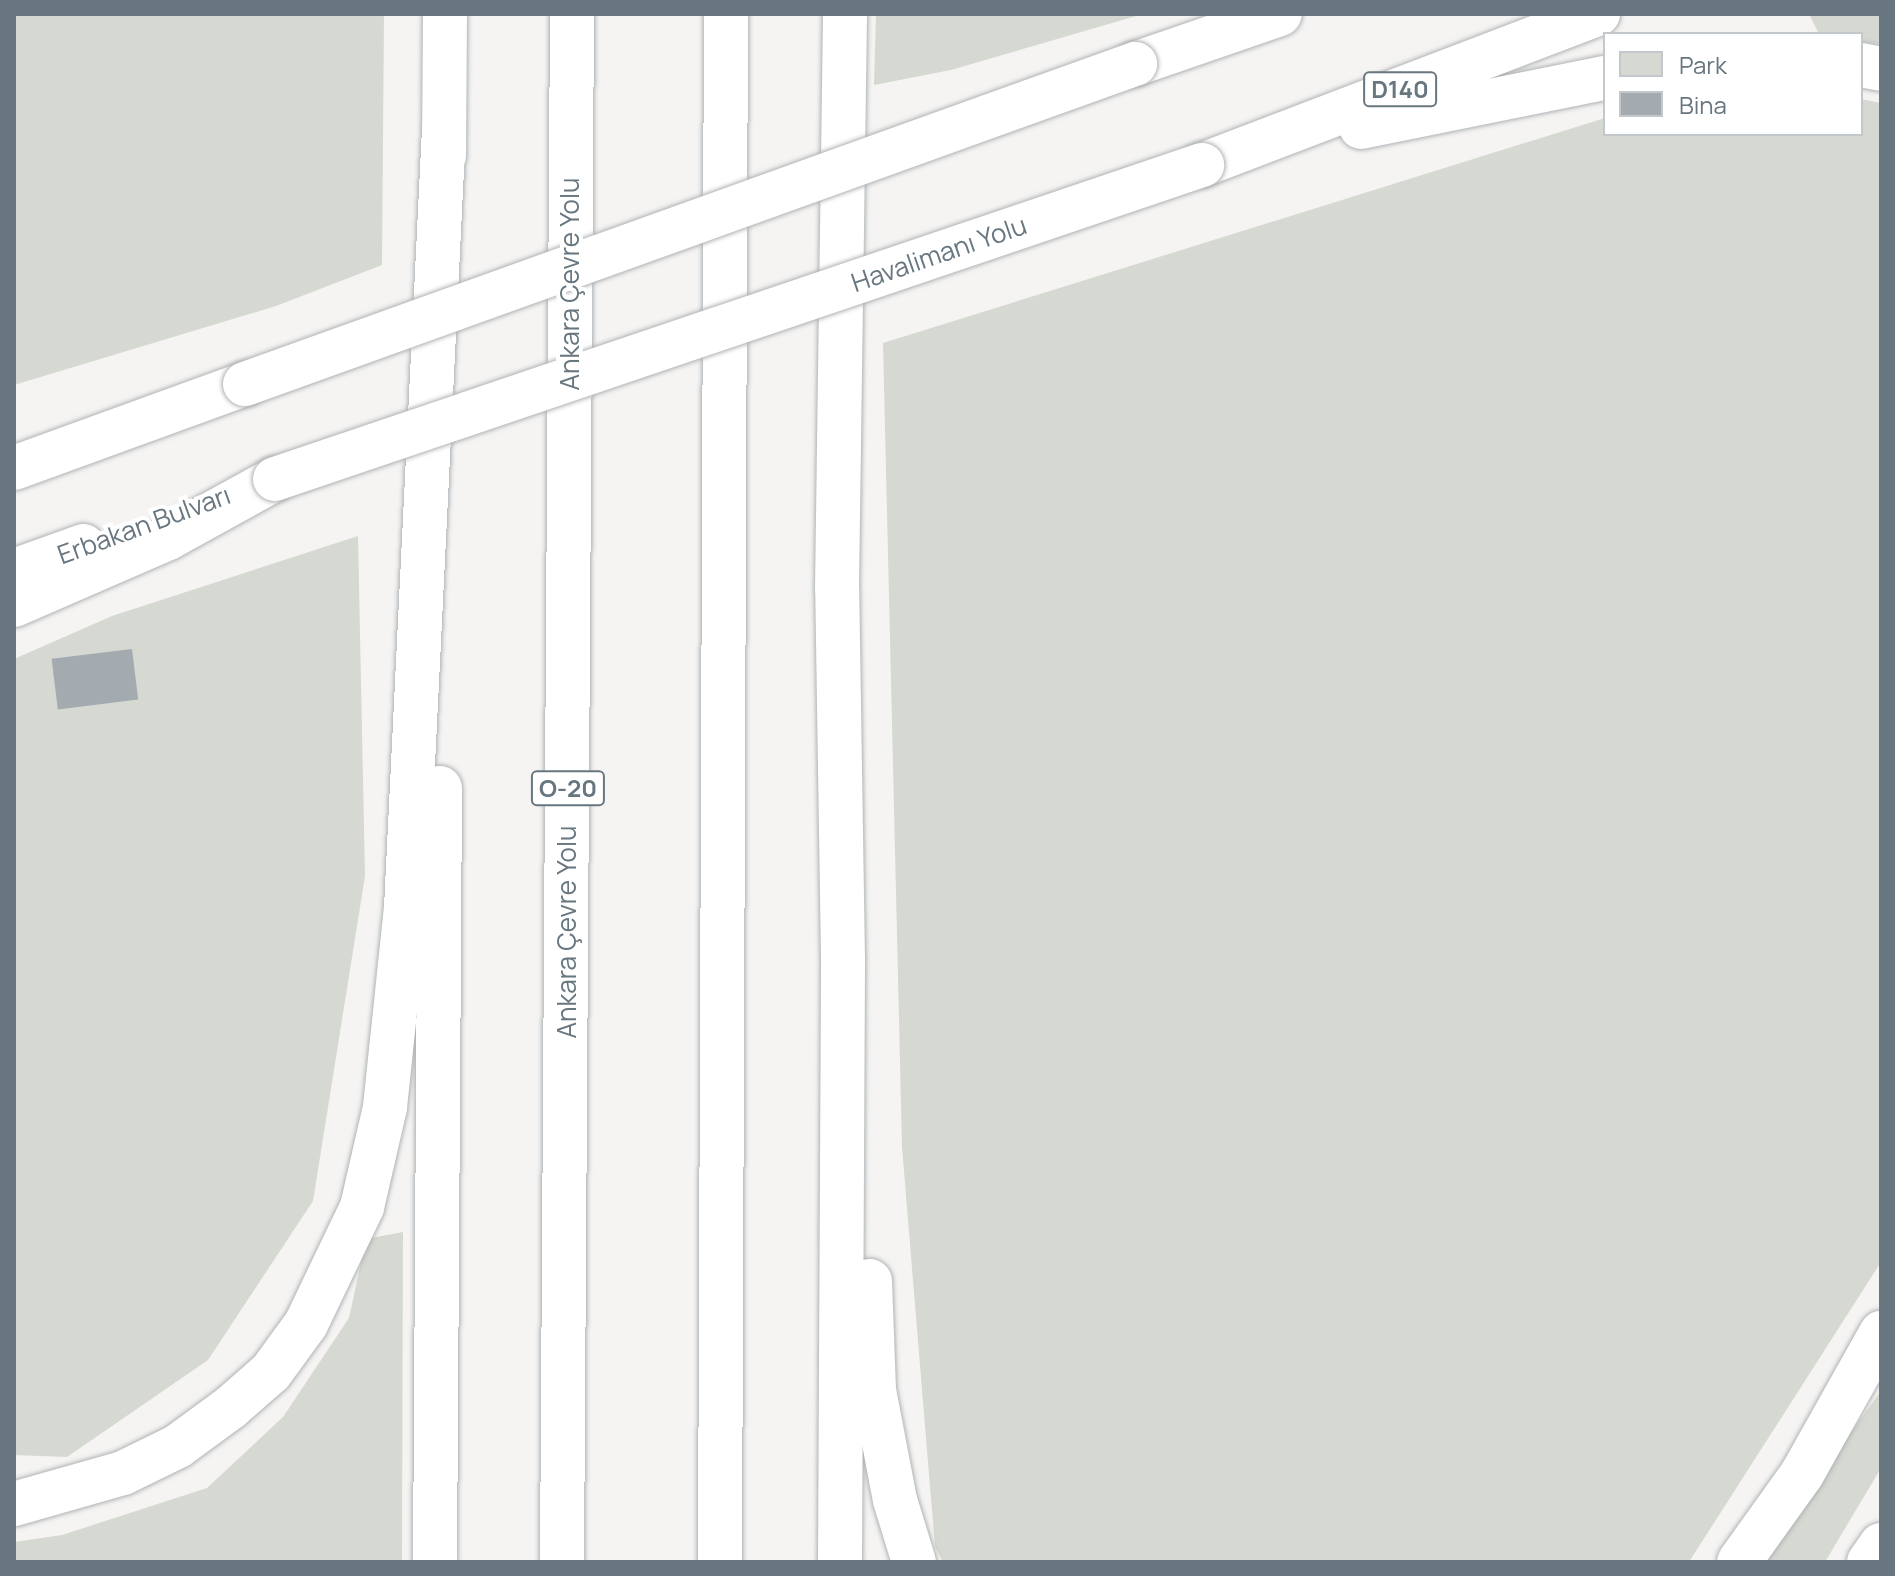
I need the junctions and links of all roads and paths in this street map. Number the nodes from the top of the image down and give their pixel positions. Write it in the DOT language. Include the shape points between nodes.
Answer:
graph roads {
  1 [pos="445,14"];
  2 [pos="572,14"];
  3 [pos="726,14"];
  4 [pos="848,14"];
  5 [pos="1280,14"];
  6 [pos="1598,14"];
  7 [pos="1252,21"];
  8 [pos="1603,78"];
  9 [pos="444,127"];
  10 [pos="1216,159"];
  11 [pos="245,384"];
  12 [pos="14,441"];
  13 [pos="14,468"];
  14 [pos="275,479"];
  15 [pos="14,571"];
  16 [pos="837,588"];
  17 [pos="14,605"];
  18 [pos="1881,1333"];
  19 [pos="14,1504"];
  20 [pos="1881,1545"];
  21 [pos="435,1562"];
  22 [pos="562,1562"];
  23 [pos="720,1562"];
  24 [pos="840,1562"];
  25 [pos="914,1562"];
  26 [pos="1739,1562"];
  27 [pos="1869,1562"];
  1 -- 9 [label="highway"];
  2 -- 22 [label="highway, Ankara Çevre Yolu / O-20"];
  3 -- 23 [label="highway"];
  4 -- 16 [label="highway"];
  5 -- 7 [label="highway"];
  6 -- 10 [label="highway, Havalimanı Yolu / D140"];
  7 -- 11 [label="highway, bridge"];
  8 -- 10 [label="highway"];
  9 -- 19 [label="highway" via="406,908 385,1107 362,1207 306,1324 271,1372 231,1407 178,1446 123,1473"];
  9 -- 21 [label="highway"];
  10 -- 14 [label="highway, Havalimanı Yolu, bridge"];
  11 -- 12 [label="highway"];
  11 -- 13 [label="highway"];
  14 -- 15 [label="highway, Erbakan Bulvarı"];
  14 -- 17 [label="highway" via="168,538"];
  16 -- 24 [label="highway" via="843,959"];
  16 -- 25 [label="highway" via="874,1390 895,1500"];
  18 -- 26 [label="highway" via="1802,1474"];
  20 -- 27 [label="highway"];
}
